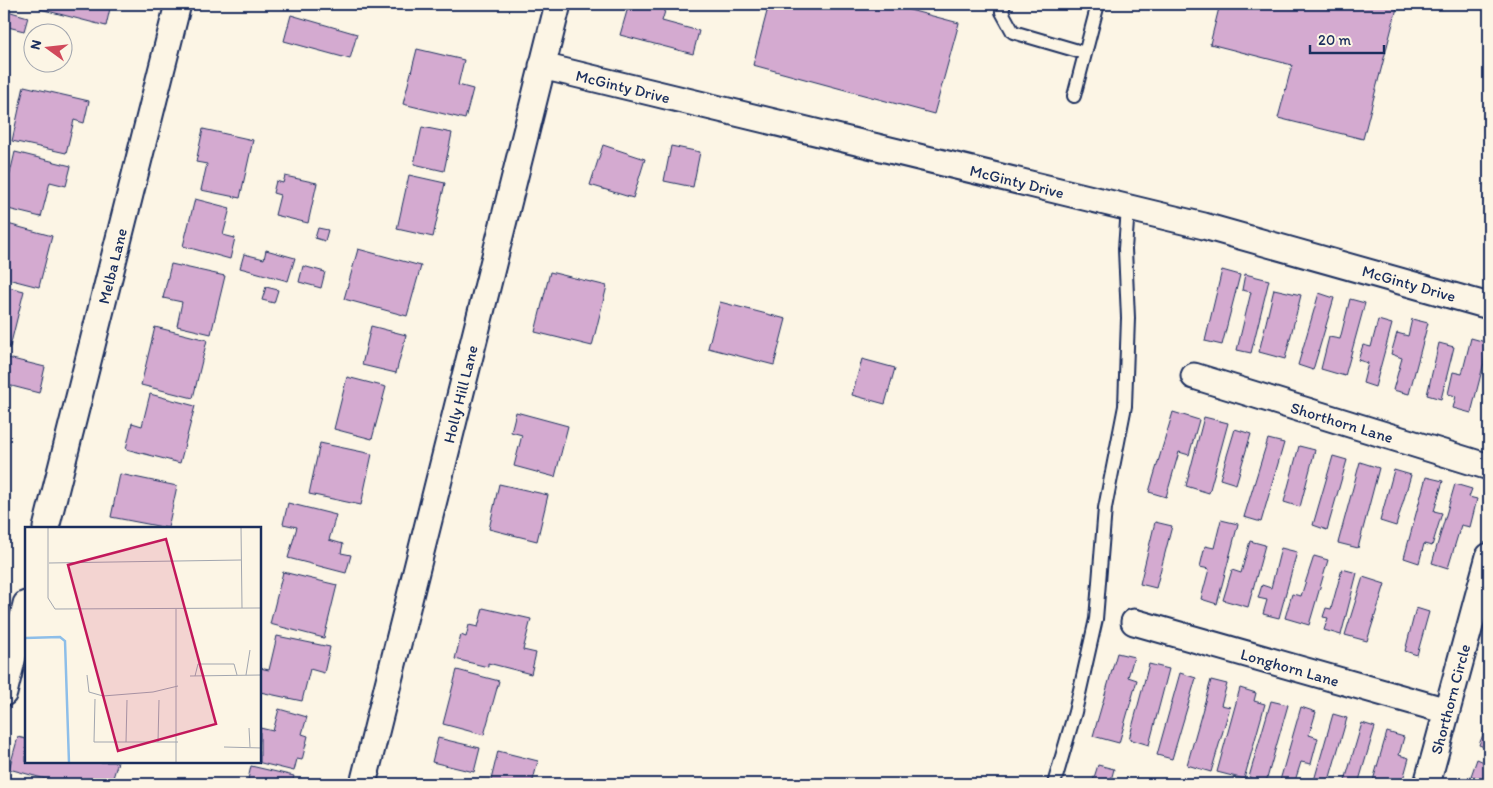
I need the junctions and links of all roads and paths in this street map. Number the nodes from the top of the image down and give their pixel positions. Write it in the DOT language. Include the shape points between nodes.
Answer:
graph roads {
  1 [pos="178,4"];
  2 [pos="558,4"];
  3 [pos="1004,4"];
  4 [pos="1098,4"];
  5 [pos="1085,54"];
  6 [pos="542,66"];
  7 [pos="1074,96"];
  8 [pos="1128,208"];
  9 [pos="1489,306"];
  10 [pos="1194,376"];
  11 [pos="1489,467"];
  12 [pos="46,527"];
  13 [pos="1489,556"];
  14 [pos="25,608"];
  15 [pos="1134,622"];
  16 [pos="4,693"];
  17 [pos="1447,711"];
  18 [pos="363,784"];
  19 [pos="1054,784"];
  20 [pos="1427,784"];
  1 -- 12 [label="street, Melba Lane"];
  2 -- 6 [label="street, Holly Hill Lane"];
  3 -- 5 [label="lane" via="1002,12 1013,32"];
  4 -- 5 [label="lane"];
  5 -- 7 [label="lane"];
  6 -- 8 [label="street, McGinty Drive"];
  6 -- 18 [label="street, Holly Hill Lane"];
  8 -- 9 [label="street, McGinty Drive" via="1204,226"];
  8 -- 19 [label="lane" via="1125,406 1105,508 1096,619 1075,712"];
  10 -- 11 [label="street, Shorthorn Lane"];
  13 -- 17 [label="street, Shorthorn Circle"];
  14 -- 16 [label="street"];
  15 -- 17 [label="street, Longhorn Lane"];
  17 -- 20 [label="street, Shorthorn Circle"];
}
